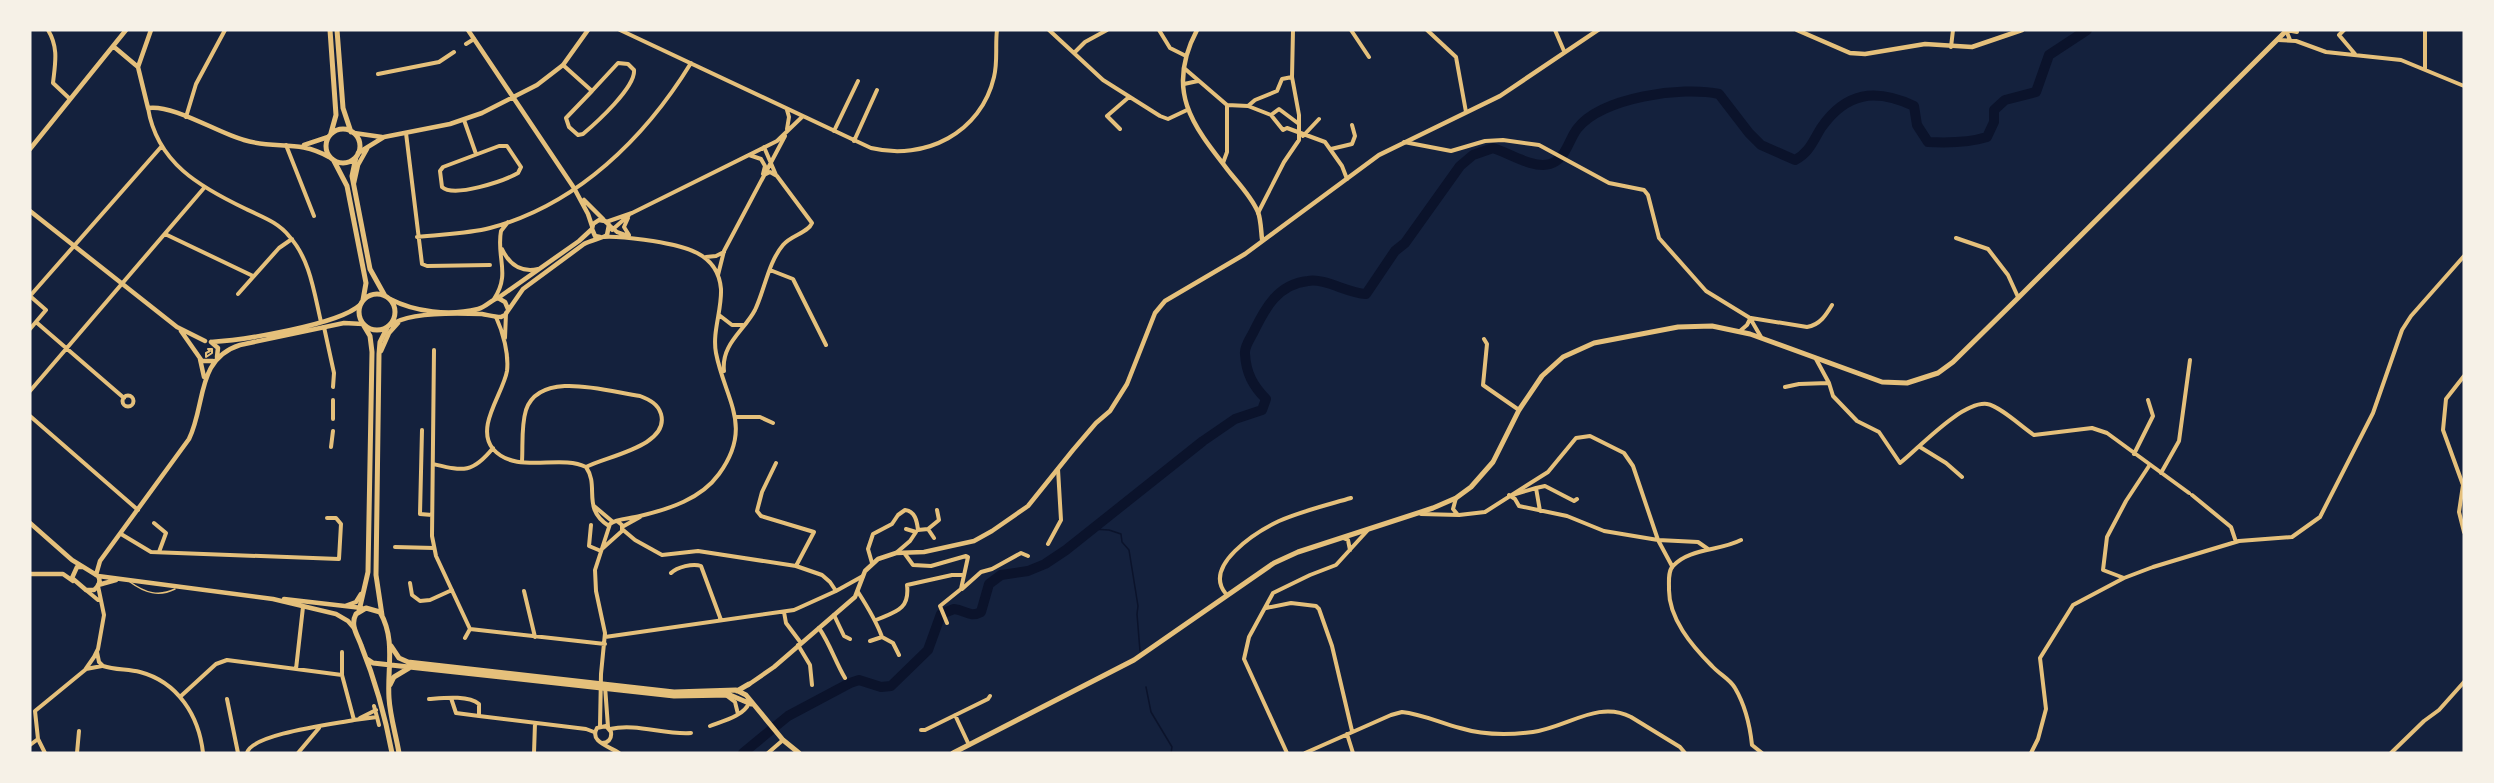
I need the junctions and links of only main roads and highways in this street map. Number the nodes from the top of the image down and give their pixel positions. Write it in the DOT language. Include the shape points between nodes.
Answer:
graph roads {
  1 [pos="330,30"];
  2 [pos="337,30"];
  3 [pos="2286,30"];
  4 [pos="353,133"];
  5 [pos="329,136"];
  6 [pos="357,155"];
  7 [pos="332,159"];
  8 [pos="387,297"];
  9 [pos="362,302"];
  10 [pos="364,325"];
  11 [pos="389,326"];
  12 [pos="362,609"];
  13 [pos="382,616"];
  14 [pos="391,646"];
  15 [pos="368,659"];
  16 [pos="389,662"];
  17 [pos="412,667"];
  18 [pos="586,684"];
  19 [pos="616,688"];
  20 [pos="738,690"];
  21 [pos="729,692"];
  22 [pos="389,693"];
  23 [pos="719,695"];
  24 [pos="760,711"];
  25 [pos="392,753"];
  26 [pos="399,753"];
  27 [pos="799,753"];
  28 [pos="953,753"];
  1 -- 5 [label="main road" via="336,115"];
  2 -- 4 [label="main road" via="343,108"];
  3 -- 28 [label="main road" via="1953,362 1929,377 1907,383 1882,382 1750,334 1701,326 1678,327 1581,348 1551,366 1519,410 1493,462 1456,498 1274,563 1134,660"];
  4 -- 5 [label="main road" via="340,129"];
  4 -- 6 [label="main road" via="359,142"];
  5 -- 7 [label="main road" via="326,148"];
  6 -- 7 [label="main road" via="344,164"];
  6 -- 8 [label="main road" via="352,176 370,269"];
  7 -- 9 [label="main road" via="347,186 366,283"];
  8 -- 9 [label="main road" via="373,294"];
  8 -- 11 [label="main road" via="395,309"];
  9 -- 10 [label="main road" via="358,313"];
  10 -- 11 [label="main road" via="378,331"];
  10 -- 12 [label="main road" via="372,352 368,572"];
  11 -- 13 [label="main road" via="380,342 378,362 376,575"];
  12 -- 13 [label="main road" via="375,609"];
  12 -- 15 [label="main road" via="354,618 354,628"];
  13 -- 14 [label="main road"];
  14 -- 16 [label="main road"];
  14 -- 18 [label="main road" via="406,661"];
  15 -- 16 [label="main road"];
  15 -- 25 [label="main road"];
  16 -- 17 [label="main road"];
  16 -- 22 [label="main road"];
  17 -- 18 [label="main road"];
  17 -- 22 [label="main road" via="394,677"];
  18 -- 19 [label="main road"];
  19 -- 21 [label="main road"];
  19 -- 23 [label="main road" via="682,697"];
  20 -- 21 [label="main road"];
  20 -- 23 [label="main road"];
  20 -- 24 [label="main road"];
  20 -- 24 [label="main road" via="748,684 748,692"];
  21 -- 23 [label="main road"];
  21 -- 24 [label="main road"];
  22 -- 26 [label="main road"];
  24 -- 27 [label="main road"];
}
